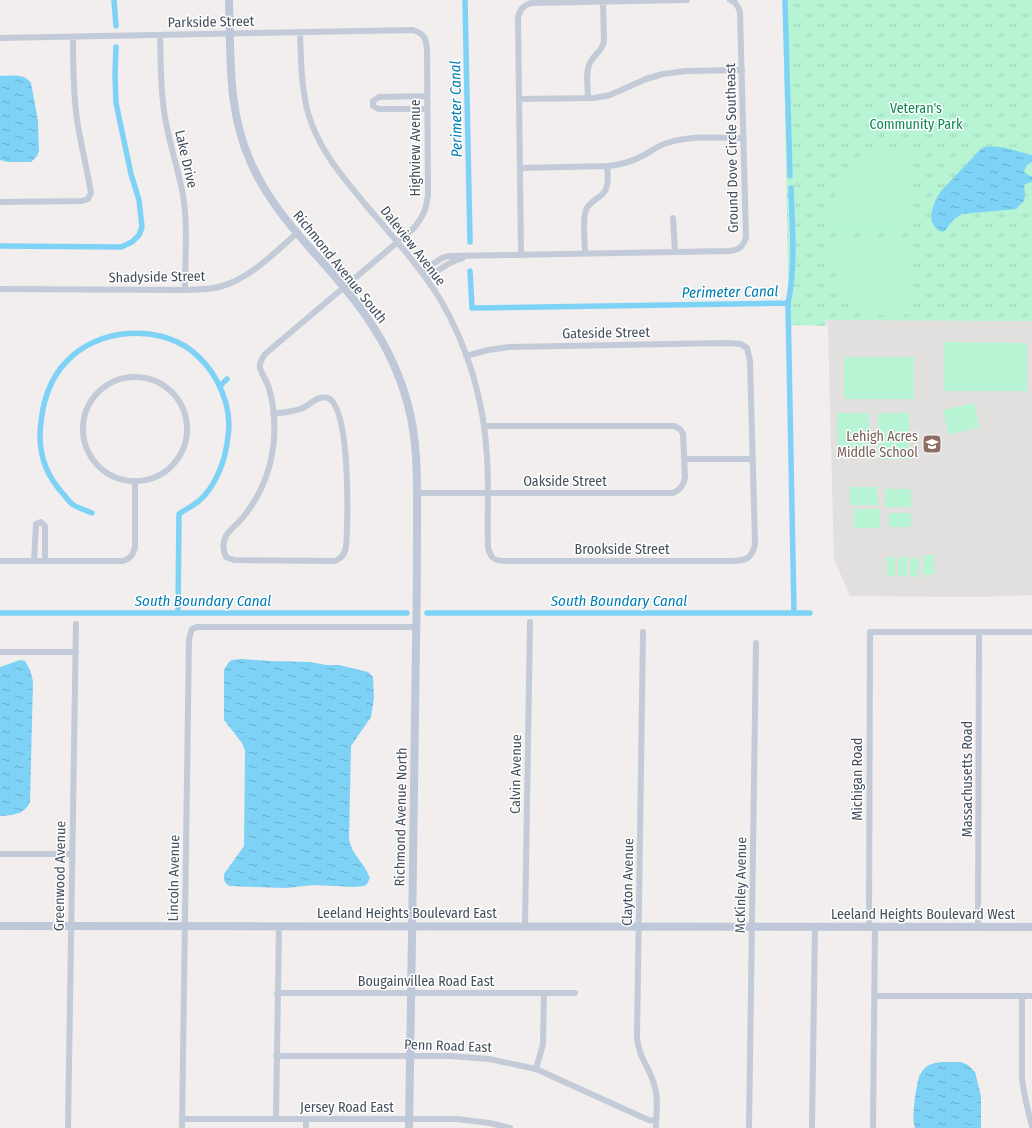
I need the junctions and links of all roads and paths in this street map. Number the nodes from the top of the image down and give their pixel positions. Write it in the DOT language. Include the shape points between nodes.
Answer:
graph roads {
  1 [pos="230,0"];
  2 [pos="687,0"];
  3 [pos="730,0"];
  4 [pos="604,1"];
  5 [pos="300,32"];
  6 [pos="230,33"];
  7 [pos="421,33"];
  8 [pos="160,35"];
  9 [pos="73,37"];
  10 [pos="0,38"];
  11 [pos="742,70"];
  12 [pos="427,96"];
  13 [pos="588,98"];
  14 [pos="519,100"];
  15 [pos="427,109"];
  16 [pos="744,138"];
  17 [pos="608,166"];
  18 [pos="520,168"];
  19 [pos="0,202"];
  20 [pos="673,218"];
  21 [pos="297,233"];
  22 [pos="397,242"];
  23 [pos="675,251"];
  24 [pos="585,254"];
  25 [pos="522,255"];
  26 [pos="469,256"];
  27 [pos="421,272"];
  28 [pos="427,280"];
  29 [pos="343,287"];
  30 [pos="0,289"];
  31 [pos="185,290"];
  32 [pos="466,356"];
  33 [pos="273,414"];
  34 [pos="484,426"];
  35 [pos="684,459"];
  36 [pos="752,459"];
  37 [pos="135,481"];
  38 [pos="417,493"];
  39 [pos="487,493"];
  40 [pos="491,557"];
  41 [pos="0,561"];
  42 [pos="34,561"];
  43 [pos="45,561"];
  44 [pos="530,622"];
  45 [pos="76,624"];
  46 [pos="416,626"];
  47 [pos="643,632"];
  48 [pos="979,632"];
  49 [pos="1032,632"];
  50 [pos="756,643"];
  51 [pos="0,652"];
  52 [pos="76,652"];
  53 [pos="0,854"];
  54 [pos="72,854"];
  55 [pos="0,926"];
  56 [pos="72,926"];
  57 [pos="185,926"];
  58 [pos="279,926"];
  59 [pos="412,926"];
  60 [pos="525,926"];
  61 [pos="639,926"];
  62 [pos="752,926"];
  63 [pos="815,926"];
  64 [pos="872,926"];
  65 [pos="978,927"];
  66 [pos="1032,927"];
  67 [pos="277,993"];
  68 [pos="410,993"];
  69 [pos="544,993"];
  70 [pos="575,993"];
  71 [pos="874,996"];
  72 [pos="1022,996"];
  73 [pos="1032,996"];
  74 [pos="276,1056"];
  75 [pos="410,1056"];
  76 [pos="536,1069"];
  77 [pos="182,1119"];
  78 [pos="276,1119"];
  79 [pos="306,1119"];
  80 [pos="409,1119"];
  81 [pos="656,1121"];
  82 [pos="1032,1126"];
  83 [pos="68,1128"];
  84 [pos="182,1128"];
  85 [pos="306,1128"];
  86 [pos="409,1128"];
  87 [pos="510,1128"];
  88 [pos="656,1128"];
  89 [pos="749,1128"];
  90 [pos="812,1128"];
  91 [pos="872,1128"];
  1 -- 6 [label="street, Richmond Avenue South"];
  2 -- 4 [label="street"];
  3 -- 11 [label="street, Ground Dove Circle Southeast" via="738,6 740,12"];
  4 -- 13 [label="street" via="604,41 603,47 589,64"];
  4 -- 14 [label="street" via="531,3 520,10"];
  5 -- 6 [label="street, Parkside Street"];
  5 -- 7 [label="street, Parkside Street" via="413,30"];
  5 -- 22 [label="street, Daleview Avenue" via="303,91 318,140 340,175"];
  6 -- 8 [label="street, Parkside Street"];
  6 -- 21 [label="street, Richmond Avenue South" via="232,96 244,144 253,168 269,197"];
  7 -- 12 [label="street, Highview Avenue" via="426,44"];
  8 -- 9 [label="street, Parkside Street"];
  8 -- 31 [label="street, Lake Drive" via="163,105 185,209"];
  9 -- 10 [label="street, Parkside Street"];
  9 -- 19 [label="street" via="75,105 91,193 88,199 82,201"];
  11 -- 13 [label="street" via="662,74 602,97"];
  11 -- 16 [label="street, Ground Dove Circle Southeast"];
  12 -- 15 [label="street, Highview Avenue"];
  12 -- 15 [label="street" via="379,97 373,100 373,106 379,109"];
  13 -- 14 [label="street"];
  14 -- 18 [label="street"];
  15 -- 22 [label="street, Highview Avenue" via="426,208 420,221"];
  16 -- 17 [label="street" via="695,138 675,141 626,163"];
  16 -- 23 [label="street, Ground Dove Circle Southeast" via="744,243 740,248 729,251"];
  17 -- 18 [label="street"];
  17 -- 24 [label="street" via="604,192 588,205 585,211"];
  18 -- 25 [label="street"];
  20 -- 23 [label="street"];
  21 -- 29 [label="street, Richmond Avenue South"];
  21 -- 31 [label="street, Shadyside Street" via="238,280 219,287"];
  22 -- 27 [label="street, Daleview Avenue"];
  22 -- 29 [label="street, Highview Avenue"];
  23 -- 24 [label="street, Ground Dove Circle Southeast"];
  24 -- 25 [label="street, Ground Dove Circle Southeast"];
  25 -- 26 [label="street, Ground Dove Circle Southeast"];
  26 -- 27 [label="street, Ground Dove Circle Southeast" via="448,256"];
  26 -- 28 [label="street" via="448,264"];
  27 -- 28 [label="street, Daleview Avenue"];
  28 -- 32 [label="street, Daleview Avenue" via="454,327"];
  29 -- 33 [label="street, Highview Avenue" via="260,360 260,368 269,388"];
  29 -- 38 [label="street, Richmond Avenue South" via="374,328 400,381 414,432"];
  30 -- 31 [label="street, Shadyside Street"];
  32 -- 34 [label="street, Daleview Avenue" via="477,390"];
  32 -- 36 [label="street, Gateside Street" via="497,348 741,344 747,348 750,361"];
  33 -- 33 [label="street, Highview Avenue" via="274,440 268,472 248,510 226,536 223,552 226,557 240,561 335,561 344,554 347,539 347,471 343,437 335,406 327,398 320,398 303,408"];
  34 -- 35 [label="street, Oakside Street" via="674,426 683,434"];
  34 -- 39 [label="street, Daleview Avenue"];
  35 -- 36 [label="street"];
  35 -- 39 [label="street, Oakside Street" via="683,485 673,493"];
  36 -- 40 [label="street, Brookside Street" via="755,544 752,556 742,561 503,561"];
  37 -- 37 [label="street" via="159,475 173,465 181,454 187,426 183,409 167,387 154,380 133,377 104,386 92,399 86,411 83,427 85,443 95,462 113,476"];
  37 -- 43 [label="street" via="135,547 130,558 123,561"];
  38 -- 39 [label="street, Oakside Street"];
  38 -- 46 [label="street, Richmond Avenue South"];
  39 -- 40 [label="street, Daleview Avenue" via="488,548"];
  41 -- 42 [label="street"];
  42 -- 43 [label="street"];
  42 -- 43 [label="street" via="36,524 41,522 45,526"];
  44 -- 60 [label="street, Calvin Avenue"];
  45 -- 52 [label="street, Greenwood Avenue"];
  46 -- 57 [label="street, Lincoln Avenue" via="192,629 189,639"];
  46 -- 59 [label="street, Richmond Avenue North"];
  47 -- 61 [label="street, Clayton Avenue"];
  48 -- 49 [label="street"];
  48 -- 64 [label="street, Michigan Road" via="870,632"];
  48 -- 65 [label="street, Massachusetts Road"];
  50 -- 62 [label="street, McKinley Avenue"];
  51 -- 52 [label="street"];
  52 -- 54 [label="street, Greenwood Avenue"];
  53 -- 54 [label="street"];
  54 -- 56 [label="street, Greenwood Avenue"];
  55 -- 56 [label="street, Leeland Heights Boulevard East"];
  56 -- 57 [label="street, Leeland Heights Boulevard East"];
  56 -- 83 [label="street, Greenwood Avenue"];
  57 -- 58 [label="street, Leeland Heights Boulevard East"];
  57 -- 77 [label="street, Lincoln Avenue"];
  58 -- 59 [label="street, Leeland Heights Boulevard East"];
  58 -- 67 [label="street"];
  59 -- 60 [label="street, Leeland Heights Boulevard East"];
  59 -- 68 [label="street, Richmond Avenue North"];
  60 -- 61 [label="street, Leeland Heights Boulevard East"];
  61 -- 62 [label="street, Leeland Heights Boulevard East"];
  61 -- 81 [label="street, Clayton Avenue" via="637,1043 640,1056 655,1086"];
  62 -- 63 [label="street, Leeland Heights Boulevard East"];
  62 -- 89 [label="street, McKinley Avenue"];
  63 -- 64 [label="street, Leeland Heights Boulevard West"];
  63 -- 90 [label="street"];
  64 -- 65 [label="street, Leeland Heights Boulevard West"];
  64 -- 71 [label="street, Michigan Road"];
  65 -- 66 [label="street, Leeland Heights Boulevard West"];
  67 -- 68 [label="street, Bougainvillea Road East"];
  67 -- 74 [label="street"];
  68 -- 69 [label="street, Bougainvillea Road East"];
  68 -- 75 [label="street, Richmond Avenue North"];
  69 -- 70 [label="street, Bougainvillea Road East"];
  69 -- 76 [label="street" via="544,1036"];
  71 -- 72 [label="street"];
  71 -- 91 [label="street, Michigan Road"];
  72 -- 73 [label="street"];
  72 -- 82 [label="street" via="1022,1080"];
  74 -- 75 [label="street, Penn Road East"];
  74 -- 78 [label="street"];
  75 -- 76 [label="street, Penn Road East" via="489,1058"];
  75 -- 80 [label="street, Richmond Avenue North"];
  76 -- 81 [label="street, Penn Road East" via="644,1118"];
  77 -- 78 [label="street, Jersey Road East"];
  77 -- 84 [label="street, Lincoln Avenue"];
  78 -- 79 [label="street, Jersey Road East"];
  79 -- 80 [label="street, Jersey Road East"];
  79 -- 85 [label="street"];
  80 -- 86 [label="street, Richmond Avenue North"];
  80 -- 87 [label="street, Jersey Road East" via="471,1120"];
  81 -- 88 [label="street, Clayton Avenue"];
}
